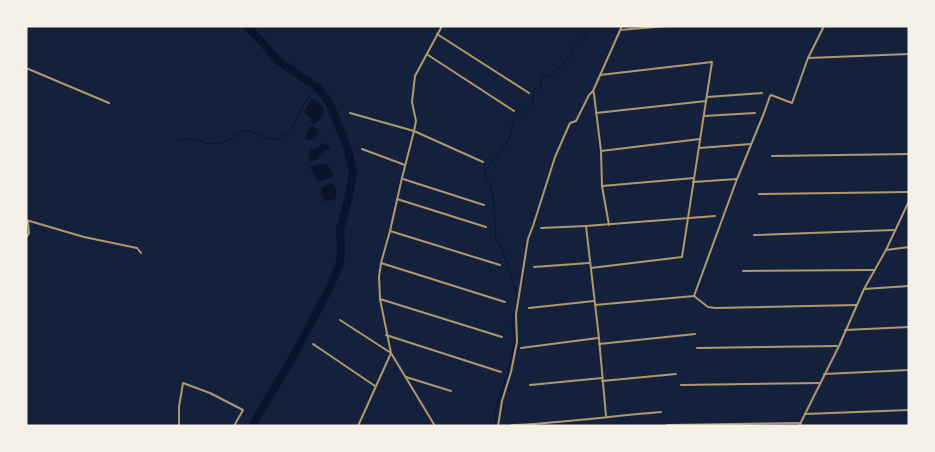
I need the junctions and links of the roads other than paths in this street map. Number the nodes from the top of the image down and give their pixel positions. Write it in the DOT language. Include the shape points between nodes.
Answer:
graph roads {
  1 [pos="442,26"];
  2 [pos="622,26"];
  3 [pos="667,26"];
  4 [pos="824,26"];
  5 [pos="620,30"];
  6 [pos="437,34"];
  7 [pos="427,54"];
  8 [pos="909,54"];
  9 [pos="808,58"];
  10 [pos="26,68"];
  11 [pos="600,75"];
  12 [pos="593,91"];
  13 [pos="529,93"];
  14 [pos="762,93"];
  15 [pos="706,97"];
  16 [pos="706,101"];
  17 [pos="109,104"];
  18 [pos="514,111"];
  19 [pos="350,113"];
  20 [pos="596,113"];
  21 [pos="755,113"];
  22 [pos="704,116"];
  23 [pos="414,131"];
  24 [pos="700,139"];
  25 [pos="751,144"];
  26 [pos="698,148"];
  27 [pos="362,149"];
  28 [pos="600,151"];
  29 [pos="909,154"];
  30 [pos="772,156"];
  31 [pos="483,162"];
  32 [pos="406,165"];
  33 [pos="402,178"];
  34 [pos="694,178"];
  35 [pos="737,179"];
  36 [pos="693,182"];
  37 [pos="602,186"];
  38 [pos="909,192"];
  39 [pos="759,194"];
  40 [pos="397,199"];
  41 [pos="909,202"];
  42 [pos="484,205"];
  43 [pos="908,206"];
  44 [pos="715,216"];
  45 [pos="689,218"];
  46 [pos="27,220"];
  47 [pos="609,225"];
  48 [pos="586,226"];
  49 [pos="486,227"];
  50 [pos="541,228"];
  51 [pos="895,230"];
  52 [pos="390,231"];
  53 [pos="754,235"];
  54 [pos="26,238"];
  55 [pos="909,247"];
  56 [pos="886,250"];
  57 [pos="141,253"];
  58 [pos="590,263"];
  59 [pos="381,264"];
  60 [pos="500,264"];
  61 [pos="534,267"];
  62 [pos="591,268"];
  63 [pos="875,270"];
  64 [pos="743,271"];
  65 [pos="909,286"];
  66 [pos="864,289"];
  67 [pos="694,296"];
  68 [pos="380,299"];
  69 [pos="595,301"];
  70 [pos="505,302"];
  71 [pos="595,305"];
  72 [pos="857,305"];
  73 [pos="529,308"];
  74 [pos="340,320"];
  75 [pos="909,327"];
  76 [pos="845,330"];
  77 [pos="695,334"];
  78 [pos="386,335"];
  79 [pos="502,337"];
  80 [pos="599,338"];
  81 [pos="313,344"];
  82 [pos="599,344"];
  83 [pos="839,346"];
  84 [pos="521,348"];
  85 [pos="697,348"];
  86 [pos="390,353"];
  87 [pos="909,370"];
  88 [pos="501,372"];
  89 [pos="676,374"];
  90 [pos="824,374"];
  91 [pos="405,376"];
  92 [pos="602,378"];
  93 [pos="602,381"];
  94 [pos="820,383"];
  95 [pos="530,385"];
  96 [pos="681,385"];
  97 [pos="376,386"];
  98 [pos="451,391"];
  99 [pos="909,410"];
  100 [pos="661,412"];
  101 [pos="805,414"];
  102 [pos="606,416"];
  103 [pos="550,424"];
  104 [pos="800,424"];
  105 [pos="512,425"];
  106 [pos="668,425"];
  107 [pos="179,426"];
  108 [pos="234,426"];
  109 [pos="358,426"];
  110 [pos="435,426"];
  111 [pos="498,426"];
  1 -- 6 [label="street"];
  2 -- 5 [label="street"];
  3 -- 5 [label="street"];
  4 -- 9 [label="street"];
  5 -- 11 [label="street"];
  6 -- 7 [label="street"];
  6 -- 13 [label="street"];
  7 -- 18 [label="street"];
  7 -- 23 [label="street" via="412,89"];
  8 -- 9 [label="street"];
  9 -- 25 [label="street" via="792,103 771,95"];
  10 -- 17 [label="street"];
  11 -- 12 [label="street"];
  11 -- 15 [label="street" via="712,62"];
  12 -- 20 [label="street"];
  12 -- 111 [label="street" via="576,122 570,123 555,157 528,239 516,314 517,342"];
  14 -- 15 [label="street"];
  15 -- 16 [label="street"];
  16 -- 20 [label="street"];
  16 -- 22 [label="street"];
  19 -- 23 [label="street"];
  20 -- 28 [label="street"];
  21 -- 22 [label="street"];
  22 -- 24 [label="street"];
  23 -- 31 [label="street"];
  23 -- 32 [label="street"];
  24 -- 26 [label="street"];
  24 -- 28 [label="street"];
  25 -- 26 [label="street"];
  25 -- 35 [label="street"];
  26 -- 34 [label="street"];
  27 -- 32 [label="street"];
  28 -- 37 [label="street"];
  29 -- 30 [label="street"];
  32 -- 33 [label="street"];
  33 -- 40 [label="street"];
  33 -- 42 [label="street"];
  34 -- 36 [label="street"];
  34 -- 37 [label="street"];
  35 -- 36 [label="street"];
  35 -- 67 [label="street"];
  36 -- 45 [label="street"];
  37 -- 47 [label="street"];
  38 -- 39 [label="street"];
  40 -- 49 [label="street"];
  40 -- 52 [label="street"];
  41 -- 43 [label="street"];
  43 -- 51 [label="street"];
  44 -- 45 [label="street"];
  45 -- 47 [label="street"];
  45 -- 62 [label="street" via="682,257"];
  46 -- 54 [label="street" via="29,233"];
  46 -- 57 [label="street" via="137,248"];
  47 -- 48 [label="street"];
  48 -- 50 [label="street"];
  48 -- 58 [label="street"];
  51 -- 53 [label="street"];
  51 -- 56 [label="street"];
  52 -- 59 [label="street"];
  52 -- 60 [label="street"];
  55 -- 56 [label="street"];
  56 -- 63 [label="street"];
  58 -- 61 [label="street"];
  58 -- 62 [label="street"];
  59 -- 68 [label="street"];
  59 -- 70 [label="street"];
  62 -- 69 [label="street"];
  63 -- 64 [label="street"];
  63 -- 66 [label="street"];
  65 -- 66 [label="street"];
  66 -- 72 [label="street"];
  67 -- 71 [label="street"];
  67 -- 72 [label="street" via="708,307 715,308"];
  68 -- 78 [label="street"];
  68 -- 79 [label="street"];
  69 -- 71 [label="street"];
  69 -- 73 [label="street"];
  71 -- 80 [label="street"];
  72 -- 76 [label="street"];
  74 -- 86 [label="street"];
  75 -- 76 [label="street"];
  76 -- 83 [label="street"];
  77 -- 82 [label="street"];
  78 -- 86 [label="street"];
  78 -- 88 [label="street"];
  80 -- 82 [label="street"];
  80 -- 84 [label="street"];
  81 -- 97 [label="street"];
  82 -- 92 [label="street"];
  83 -- 85 [label="street"];
  83 -- 90 [label="street"];
  86 -- 91 [label="street"];
  86 -- 97 [label="street"];
  87 -- 90 [label="street"];
  89 -- 93 [label="street"];
  90 -- 94 [label="street"];
  91 -- 98 [label="street"];
  91 -- 110 [label="street"];
  92 -- 93 [label="street"];
  92 -- 95 [label="street"];
  93 -- 102 [label="street"];
  94 -- 96 [label="street"];
  94 -- 101 [label="street"];
  97 -- 109 [label="street"];
  99 -- 101 [label="street"];
  100 -- 102 [label="street"];
  101 -- 104 [label="street"];
  102 -- 103 [label="street"];
  103 -- 105 [label="street"];
  104 -- 106 [label="street"];
  107 -- 108 [label="street" via="184,383 243,410"];
}
